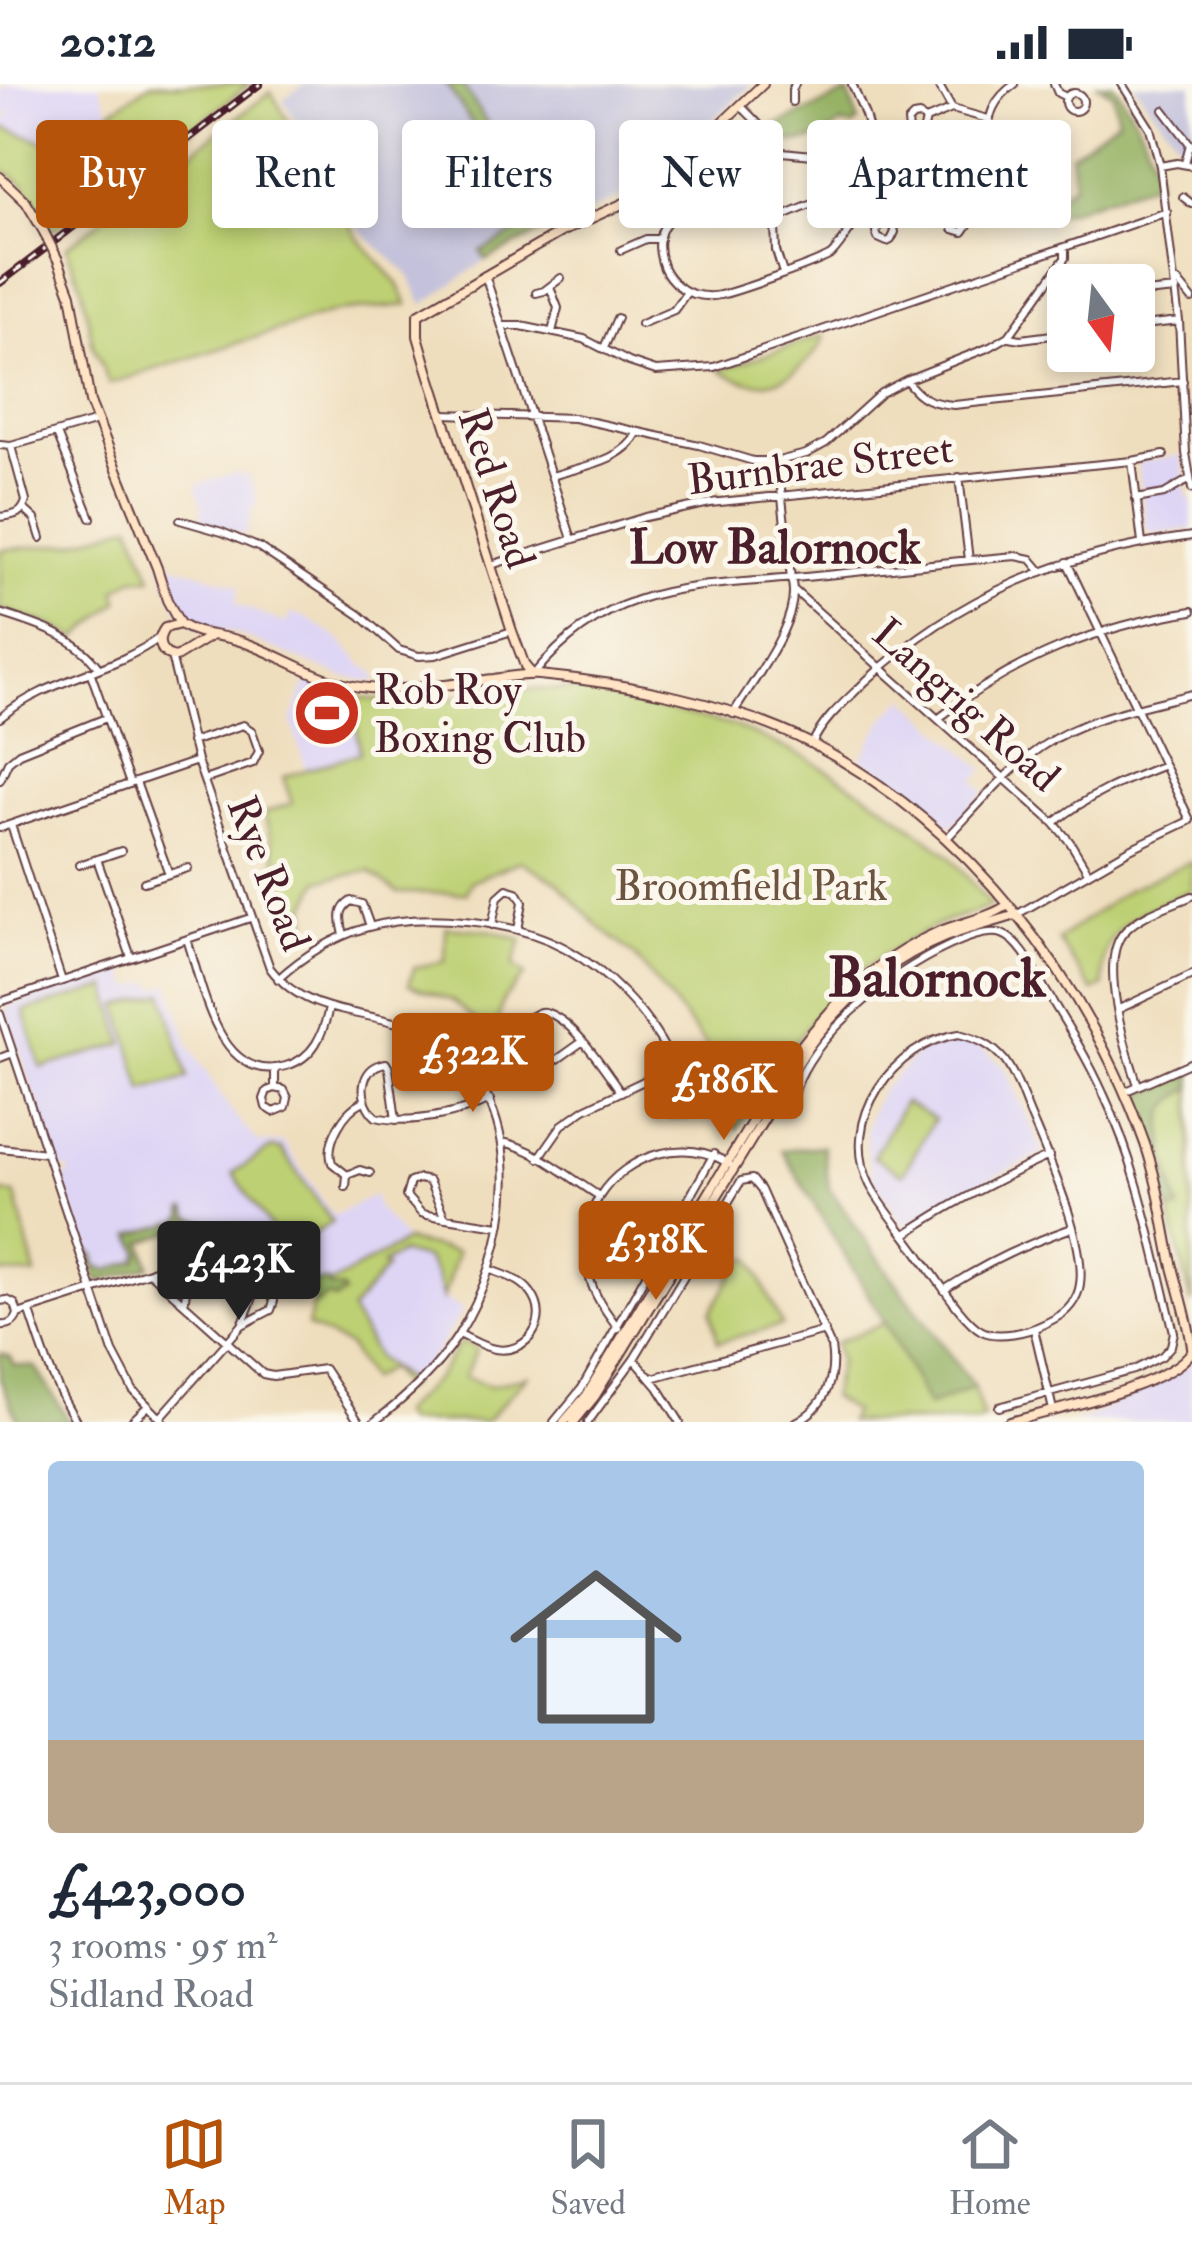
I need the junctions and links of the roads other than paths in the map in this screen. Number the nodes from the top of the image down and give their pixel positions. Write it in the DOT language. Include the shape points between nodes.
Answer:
graph roads {
  1 [pos="763,84"];
  2 [pos="852,84"];
  3 [pos="938,84"];
  4 [pos="1054,84"];
  5 [pos="1122,84"];
  6 [pos="1012,85"];
  7 [pos="793,87"];
  8 [pos="778,93"];
  9 [pos="1066,97"];
  10 [pos="792,102"];
  11 [pos="740,105"];
  12 [pos="952,109"];
  13 [pos="1164,110"];
  14 [pos="988,119"];
  15 [pos="754,120"];
  16 [pos="866,120"];
  17 [pos="926,120"];
  18 [pos="1188,164"];
  19 [pos="1160,166"];
  20 [pos="0,177"];
  21 [pos="1183,197"];
  22 [pos="1192,204"];
  23 [pos="807,206"];
  24 [pos="1166,212"];
  25 [pos="663,228"];
  26 [pos="850,228"];
  27 [pos="660,239"];
  28 [pos="635,244"];
  29 [pos="1065,248"];
  30 [pos="621,250"];
  31 [pos="641,255"];
  32 [pos="783,273"];
  33 [pos="485,275"];
  34 [pos="561,278"];
  35 [pos="1175,279"];
  36 [pos="550,287"];
  37 [pos="1176,290"];
  38 [pos="687,292"];
  39 [pos="1155,292"];
  40 [pos="536,293"];
  41 [pos="1192,299"];
  42 [pos="650,307"];
  43 [pos="655,319"];
  44 [pos="1179,321"];
  45 [pos="641,324"];
  46 [pos="1155,324"];
  47 [pos="502,326"];
  48 [pos="623,328"];
  49 [pos="552,332"];
  50 [pos="1009,336"];
  51 [pos="1047,336"];
  52 [pos="604,347"];
  53 [pos="906,380"];
  54 [pos="1183,381"];
  55 [pos="443,414"];
  56 [pos="530,416"];
  57 [pos="97,421"];
  58 [pos="638,432"];
  59 [pos="57,434"];
  60 [pos="1189,436"];
  61 [pos="0,445"];
  62 [pos="11,446"];
  63 [pos="1164,455"];
  64 [pos="778,461"];
  65 [pos="1132,461"];
  66 [pos="552,476"];
  67 [pos="958,477"];
  68 [pos="1190,484"];
  69 [pos="782,496"];
  70 [pos="1136,500"];
  71 [pos="24,509"];
  72 [pos="0,518"];
  73 [pos="91,518"];
  74 [pos="179,520"];
  75 [pos="41,538"];
  76 [pos="1191,538"];
  77 [pos="572,540"];
  78 [pos="1142,543"];
  79 [pos="969,560"];
  80 [pos="1067,562"];
  81 [pos="490,565"];
  82 [pos="1042,572"];
  83 [pos="791,579"];
  84 [pos="795,591"];
  85 [pos="167,600"];
  86 [pos="1192,611"];
  87 [pos="0,613"];
  88 [pos="180,624"];
  89 [pos="165,628"];
  90 [pos="189,631"];
  91 [pos="512,631"];
  92 [pos="1100,631"];
  93 [pos="212,635"];
  94 [pos="159,638"];
  95 [pos="191,646"];
  96 [pos="142,650"];
  97 [pos="162,650"];
  98 [pos="177,656"];
  99 [pos="882,667"];
  100 [pos="94,669"];
  101 [pos="533,675"];
  102 [pos="1192,694"];
  103 [pos="1135,709"];
  104 [pos="734,714"];
  105 [pos="0,718"];
  106 [pos="106,718"];
  107 [pos="939,718"];
  108 [pos="191,742"];
  109 [pos="812,744"];
  110 [pos="197,761"];
  111 [pos="1164,765"];
  112 [pos="1005,778"];
  113 [pos="0,780"];
  114 [pos="204,781"];
  115 [pos="133,783"];
  116 [pos="1191,820"];
  117 [pos="1054,823"];
  118 [pos="10,824"];
  119 [pos="0,828"];
  120 [pos="946,839"];
  121 [pos="122,851"];
  122 [pos="97,859"];
  123 [pos="80,865"];
  124 [pos="188,868"];
  125 [pos="1088,872"];
  126 [pos="169,874"];
  127 [pos="144,882"];
  128 [pos="1192,896"];
  129 [pos="1008,905"];
  130 [pos="1016,915"];
  131 [pos="250,918"];
  132 [pos="492,925"];
  133 [pos="370,926"];
  134 [pos="518,930"];
  135 [pos="344,935"];
  136 [pos="187,939"];
  137 [pos="131,957"];
  138 [pos="1192,975"];
  139 [pos="278,979"];
  140 [pos="866,980"];
  141 [pos="62,981"];
  142 [pos="876,990"];
  143 [pos="0,1002"];
  144 [pos="328,1008"];
  145 [pos="1119,1009"];
  146 [pos="0,1014"];
  147 [pos="583,1042"];
  148 [pos="13,1053"];
  149 [pos="0,1058"];
  150 [pos="1192,1062"];
  151 [pos="275,1068"];
  152 [pos="1138,1085"];
  153 [pos="275,1088"];
  154 [pos="622,1092"];
  155 [pos="1124,1093"];
  156 [pos="794,1095"];
  157 [pos="490,1100"];
  158 [pos="364,1101"];
  159 [pos="396,1120"];
  160 [pos="502,1142"];
  161 [pos="0,1148"];
  162 [pos="1147,1151"];
  163 [pos="47,1154"];
  164 [pos="715,1154"];
  165 [pos="1127,1155"];
  166 [pos="1049,1156"];
  167 [pos="539,1158"];
  168 [pos="731,1165"];
  169 [pos="370,1173"];
  170 [pos="347,1174"];
  171 [pos="346,1187"];
  172 [pos="599,1196"];
  173 [pos="445,1218"];
  174 [pos="499,1226"];
  175 [pos="1072,1228"];
  176 [pos="906,1234"];
  177 [pos="677,1254"];
  178 [pos="692,1263"];
  179 [pos="489,1269"];
  180 [pos="149,1272"];
  181 [pos="944,1290"];
  182 [pos="93,1291"];
  183 [pos="0,1301"];
  184 [pos="184,1303"];
  185 [pos="30,1312"];
  186 [pos="18,1314"];
  187 [pos="242,1324"];
  188 [pos="0,1325"];
  189 [pos="618,1328"];
  190 [pos="1034,1329"];
  191 [pos="825,1331"];
  192 [pos="459,1334"];
  193 [pos="228,1341"];
  194 [pos="1192,1349"];
  195 [pos="634,1359"];
  196 [pos="652,1378"];
  197 [pos="1049,1394"];
  198 [pos="147,1407"];
  199 [pos="999,1407"];
  200 [pos="1053,1410"];
  201 [pos="162,1420"];
  202 [pos="802,1421"];
  203 [pos="77,1422"];
  204 [pos="131,1422"];
  205 [pos="359,1422"];
  206 [pos="374,1422"];
  207 [pos="554,1422"];
  208 [pos="564,1422"];
  209 [pos="574,1422"];
  210 [pos="588,1422"];
  211 [pos="680,1422"];
  212 [pos="1010,1422"];
  1 -- 11 [label="street"];
  2 -- 16 [label="street"];
  3 -- 12 [label="street"];
  4 -- 9 [label="street"];
  5 -- 19 [label="street" via="1150,128"];
  6 -- 14 [label="street"];
  7 -- 8 [label="street"];
  7 -- 10 [label="street"];
  11 -- 15 [label="street"];
  11 -- 33 [label="street" via="635,198"];
  12 -- 14 [label="street"];
  12 -- 17 [label="street"];
  13 -- 18 [label="street" via="1190,144"];
  18 -- 19 [label="street"];
  19 -- 24 [label="street"];
  20 -- 57 [label="street, bridge" via="26,202 58,260"];
  21 -- 22 [label="street"];
  23 -- 32 [label="street" via="775,226"];
  24 -- 29 [label="street"];
  24 -- 35 [label="street"];
  25 -- 27 [label="street"];
  26 -- 32 [label="street" via="831,255"];
  27 -- 28 [label="street"];
  27 -- 38 [label="street" via="663,268"];
  28 -- 30 [label="street"];
  28 -- 31 [label="street"];
  29 -- 50 [label="street"];
  29 -- 52 [label="street" via="715,367 656,371"];
  32 -- 38 [label="street" via="720,295"];
  33 -- 47 [label="street"];
  33 -- 55 [label="street, Red Road" via="418,315"];
  34 -- 36 [label="street"];
  35 -- 37 [label="street"];
  35 -- 41 [label="street"];
  36 -- 40 [label="street"];
  36 -- 49 [label="street" via="558,308"];
  37 -- 39 [label="street"];
  37 -- 44 [label="street"];
  38 -- 43 [label="street"];
  42 -- 43 [label="street"];
  43 -- 45 [label="street"];
  44 -- 46 [label="street"];
  44 -- 54 [label="street"];
  47 -- 49 [label="street"];
  47 -- 56 [label="street"];
  48 -- 52 [label="street" via="615,321"];
  49 -- 52 [label="street"];
  50 -- 51 [label="street"];
  50 -- 53 [label="street"];
  53 -- 54 [label="street" via="930,403 954,405"];
  53 -- 64 [label="street" via="826,443"];
  54 -- 60 [label="street"];
  55 -- 56 [label="street"];
  55 -- 81 [label="street, Red Road"];
  56 -- 58 [label="street"];
  56 -- 66 [label="street"];
  57 -- 59 [label="street"];
  57 -- 85 [label="street"];
  58 -- 64 [label="street"];
  58 -- 66 [label="street" via="621,454"];
  59 -- 62 [label="street"];
  59 -- 73 [label="street"];
  60 -- 68 [label="street"];
  61 -- 62 [label="street"];
  62 -- 71 [label="street"];
  63 -- 65 [label="street, Burnbrae Street"];
  64 -- 69 [label="street"];
  65 -- 67 [label="street, Burnbrae Street"];
  65 -- 70 [label="street"];
  66 -- 77 [label="street"];
  67 -- 69 [label="street, Burnbrae Street"];
  67 -- 79 [label="street"];
  68 -- 70 [label="street"];
  69 -- 77 [label="street, Burnbrae Street" via="710,503"];
  69 -- 83 [label="street"];
  70 -- 78 [label="street"];
  71 -- 72 [label="street"];
  71 -- 75 [label="street"];
  74 -- 91 [label="street" via="260,548 399,650 436,655"];
  76 -- 78 [label="street"];
  77 -- 81 [label="street, Burnbrae Street"];
  78 -- 80 [label="street"];
  79 -- 82 [label="street" via="1016,556"];
  79 -- 83 [label="street"];
  80 -- 82 [label="street"];
  80 -- 92 [label="street"];
  81 -- 91 [label="street, Red Road"];
  82 -- 99 [label="street" via="986,594"];
  83 -- 84 [label="street"];
  83 -- 101 [label="street" via="637,600 585,625"];
  84 -- 99 [label="street, Langrig Road"];
  84 -- 104 [label="street" via="780,639"];
  85 -- 88 [label="street"];
  85 -- 89 [label="street"];
  86 -- 92 [label="street"];
  87 -- 100 [label="street" via="76,645"];
  88 -- 89 [label="street"];
  88 -- 90 [label="street"];
  89 -- 94 [label="street"];
  90 -- 93 [label="street"];
  90 -- 95 [label="street"];
  91 -- 101 [label="street, Red Road"];
  92 -- 103 [label="street"];
  92 -- 107 [label="street" via="1011,669"];
  93 -- 95 [label="street"];
  93 -- 101 [label="street" via="348,685"];
  94 -- 96 [label="street"];
  94 -- 97 [label="street"];
  95 -- 98 [label="street"];
  96 -- 97 [label="street"];
  96 -- 100 [label="street"];
  97 -- 98 [label="street"];
  98 -- 108 [label="street, Rye Road"];
  99 -- 107 [label="street, Langrig Road"];
  99 -- 109 [label="street" via="830,715"];
  100 -- 105 [label="street"];
  100 -- 106 [label="street"];
  101 -- 104 [label="street" via="632,687"];
  102 -- 103 [label="street"];
  103 -- 111 [label="street"];
  103 -- 112 [label="street" via="1042,746"];
  104 -- 109 [label="street"];
  106 -- 113 [label="street" via="19,752"];
  106 -- 115 [label="street"];
  107 -- 112 [label="street, Langrig Road"];
  108 -- 110 [label="street, Rye Road"];
  108 -- 114 [label="street" via="243,725 259,751 253,763"];
  109 -- 120 [label="street"];
  110 -- 114 [label="street, Rye Road"];
  110 -- 115 [label="street"];
  111 -- 116 [label="street"];
  111 -- 117 [label="street" via="1095,793"];
  112 -- 117 [label="street, Langrig Road"];
  112 -- 120 [label="street"];
  114 -- 131 [label="street, Rye Road"];
  115 -- 118 [label="street"];
  115 -- 126 [label="street"];
  116 -- 125 [label="street"];
  117 -- 125 [label="street, Langrig Road"];
  118 -- 119 [label="street"];
  118 -- 141 [label="street"];
  120 -- 129 [label="street"];
  121 -- 122 [label="street"];
  122 -- 123 [label="street"];
  122 -- 137 [label="street"];
  124 -- 126 [label="street"];
  125 -- 130 [label="street"];
  126 -- 127 [label="street"];
  128 -- 145 [label="street" via="1144,917 1114,946"];
  129 -- 130 [label="street"];
  129 -- 140 [label="street" via="915,944"];
  130 -- 140 [label="street" via="945,937"];
  130 -- 155 [label="street" via="1078,1005"];
  131 -- 136 [label="street"];
  131 -- 139 [label="street, Rye Road"];
  132 -- 133 [label="street"];
  132 -- 134 [label="street"];
  132 -- 134 [label="street" via="507,889 524,902"];
  133 -- 135 [label="street"];
  133 -- 135 [label="street" via="362,904 350,901 340,915"];
  134 -- 154 [label="street" via="563,947 613,981 659,1037 667,1052 662,1069"];
  135 -- 139 [label="street"];
  136 -- 137 [label="street"];
  136 -- 151 [label="street" via="226,1046 245,1062"];
  137 -- 141 [label="street"];
  138 -- 145 [label="street"];
  139 -- 144 [label="street, Rye Road"];
  140 -- 142 [label="street"];
  140 -- 168 [label="street" via="808,1047"];
  141 -- 143 [label="street"];
  142 -- 156 [label="street" via="831,1035"];
  142 -- 165 [label="street" via="954,944 990,933 1014,941 1081,1049"];
  144 -- 151 [label="street" via="315,1046"];
  144 -- 157 [label="street, Rye Road" via="428,1034 463,1062"];
  145 -- 152 [label="street"];
  146 -- 148 [label="street"];
  147 -- 147 [label="street" via="548,1013 530,1017 530,1040 548,1062"];
  147 -- 154 [label="street"];
  148 -- 149 [label="street"];
  148 -- 163 [label="street"];
  150 -- 152 [label="street"];
  151 -- 153 [label="street"];
  152 -- 155 [label="street"];
  153 -- 153 [label="street" via="288,1098 274,1112 264,1099"];
  154 -- 167 [label="street" via="562,1126"];
  155 -- 162 [label="street"];
  157 -- 159 [label="street"];
  157 -- 160 [label="street, Rye Road"];
  158 -- 159 [label="street" via="376,1117"];
  158 -- 159 [label="street" via="367,1076 386,1063"];
  158 -- 170 [label="street" via="350,1108 329,1148 332,1163"];
  160 -- 167 [label="street"];
  160 -- 174 [label="street, Rye Road"];
  161 -- 163 [label="street"];
  162 -- 165 [label="street"];
  162 -- 194 [label="street"];
  163 -- 182 [label="street"];
  164 -- 168 [label="street"];
  164 -- 172 [label="street" via="682,1148 650,1156"];
  164 -- 189 [label="street"];
  165 -- 197 [label="street" via="1174,1332 1171,1346 1134,1370"];
  166 -- 175 [label="street"];
  166 -- 176 [label="street"];
  166 -- 176 [label="street" via="1006,1063 984,1041 936,1037 885,1076 862,1130 869,1184"];
  167 -- 172 [label="street"];
  168 -- 177 [label="street"];
  169 -- 170 [label="street"];
  170 -- 171 [label="street"];
  172 -- 189 [label="street" via="589,1276"];
  173 -- 173 [label="street" via="421,1213 406,1196 410,1182 429,1180"];
  173 -- 174 [label="street"];
  174 -- 179 [label="street, Rye Road"];
  175 -- 181 [label="street"];
  175 -- 190 [label="street" via="1079,1292 1064,1314"];
  176 -- 181 [label="street"];
  177 -- 178 [label="street"];
  177 -- 208 [label="street"];
  177 -- 209 [label="street"];
  178 -- 191 [label="street" via="741,1180 752,1179"];
  178 -- 195 [label="street"];
  179 -- 192 [label="street, Rye Road"];
  179 -- 192 [label="street" via="532,1293 535,1332 518,1347 498,1350"];
  180 -- 182 [label="street"];
  180 -- 184 [label="street"];
  180 -- 184 [label="street" via="185,1266"];
  181 -- 190 [label="street" via="982,1331"];
  182 -- 185 [label="street"];
  182 -- 198 [label="street" via="124,1376"];
  183 -- 186 [label="street" via="15,1304"];
  184 -- 193 [label="street"];
  185 -- 186 [label="street"];
  185 -- 203 [label="street"];
  186 -- 188 [label="street"];
  187 -- 187 [label="street" via="271,1310 270,1293 254,1295"];
  187 -- 193 [label="street"];
  189 -- 207 [label="street"];
  190 -- 197 [label="street"];
  191 -- 196 [label="street"];
  191 -- 202 [label="street" via="833,1364 826,1396"];
  192 -- 206 [label="street, Rye Road"];
  193 -- 201 [label="street"];
  193 -- 205 [label="street" via="268,1376 324,1370"];
  194 -- 200 [label="street" via="1138,1385"];
  195 -- 196 [label="street"];
  195 -- 210 [label="street"];
  196 -- 211 [label="street"];
  197 -- 199 [label="street"];
  197 -- 200 [label="street"];
  198 -- 201 [label="street"];
  198 -- 204 [label="street"];
  200 -- 212 [label="street"];
}
